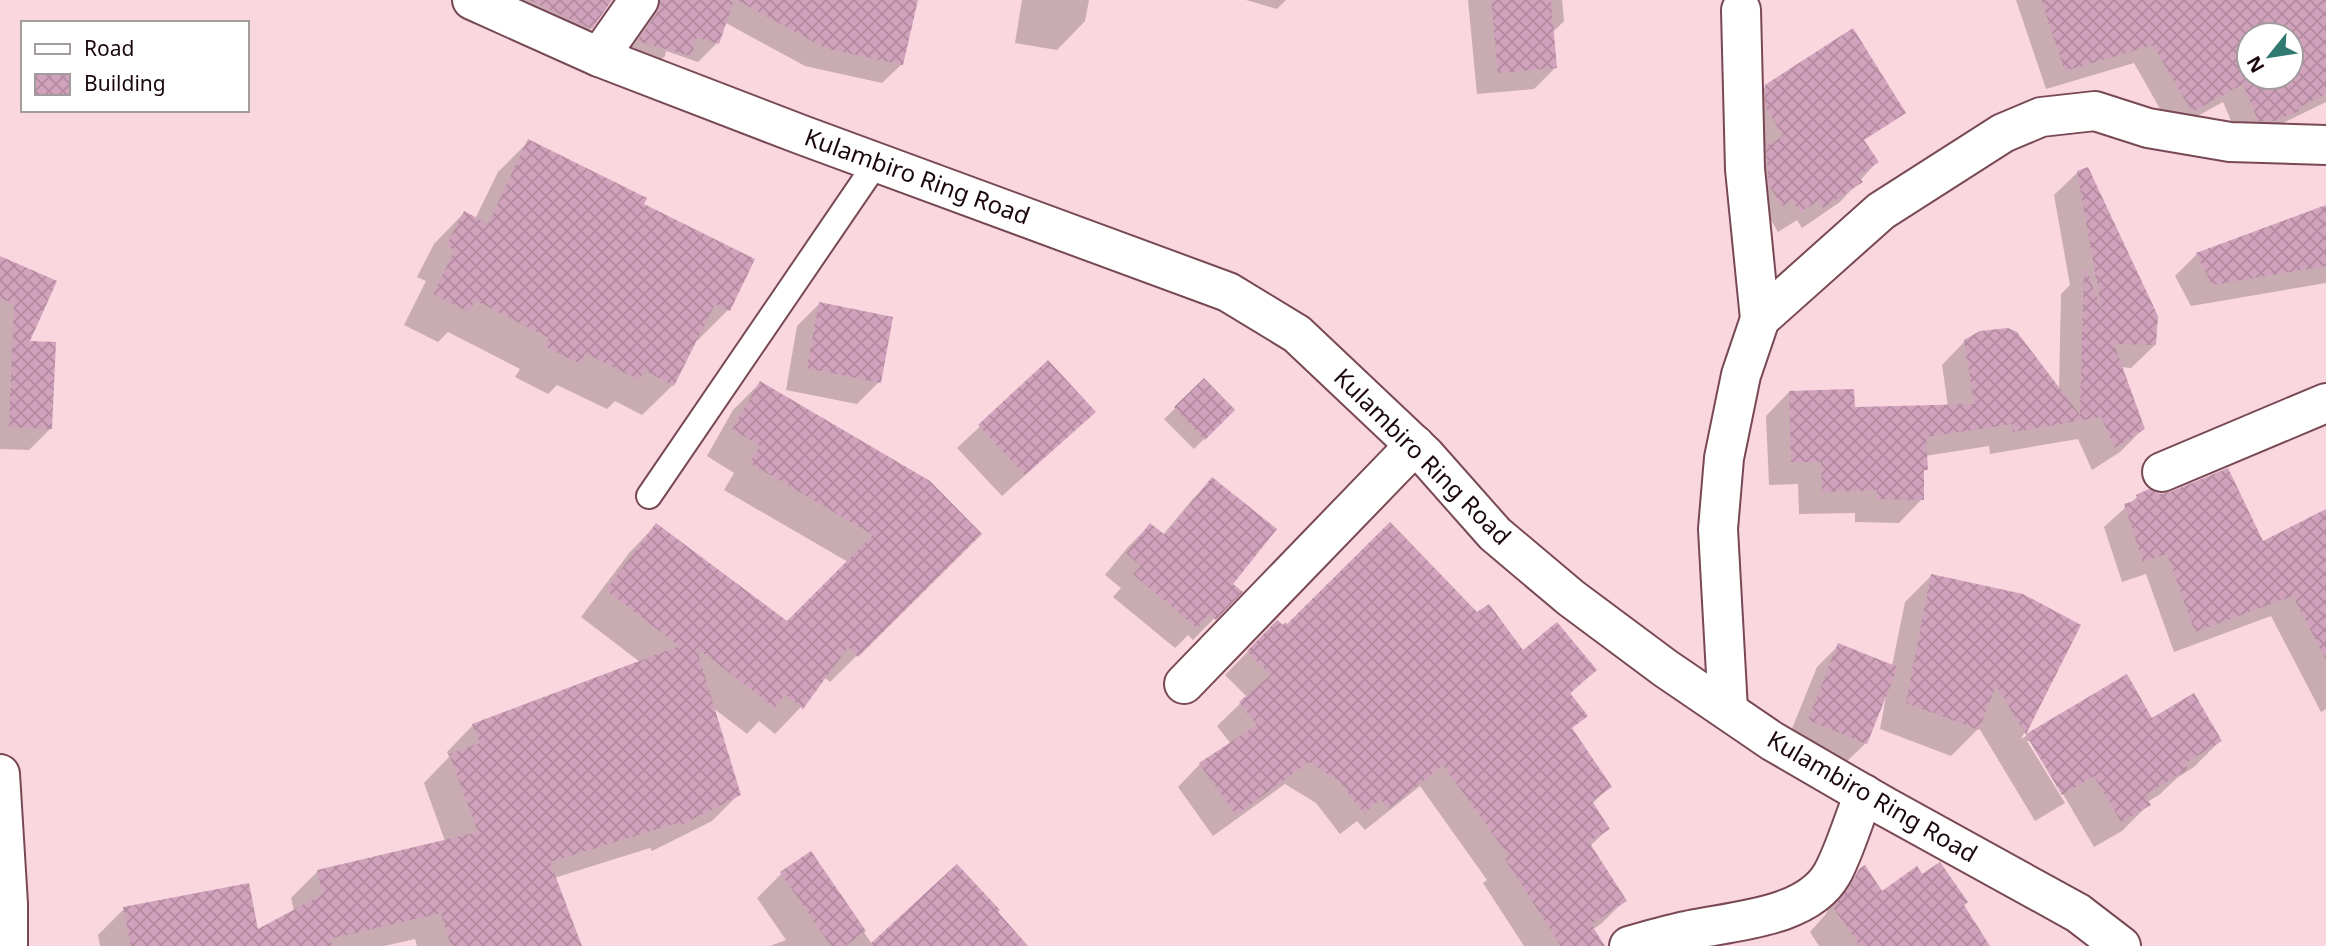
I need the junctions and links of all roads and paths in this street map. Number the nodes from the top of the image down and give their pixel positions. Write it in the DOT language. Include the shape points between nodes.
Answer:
graph roads {
  1 [pos="472,0"];
  2 [pos="639,0"];
  3 [pos="1741,10"];
  4 [pos="600,57"];
  5 [pos="2326,145"];
  6 [pos="877,162"];
  7 [pos="1760,319"];
  8 [pos="2326,403"];
  9 [pos="1415,445"];
  10 [pos="2162,472"];
  11 [pos="649,496"];
  12 [pos="1184,684"];
  13 [pos="1728,710"];
  14 [pos="0,774"];
  15 [pos="1864,794"];
  16 [pos="8,946"];
  17 [pos="1629,946"];
  18 [pos="2121,946"];
  1 -- 4 [label="street, Kulambiro Ring Road"];
  2 -- 4 [label="street"];
  3 -- 7 [label="street" via="1745,169"];
  4 -- 6 [label="street, Kulambiro Ring Road"];
  5 -- 7 [label="street" via="2230,142 2148,128 2095,111 2041,117 2003,133 1881,211"];
  6 -- 9 [label="street, Kulambiro Ring Road" via="1228,292 1297,334"];
  6 -- 11 [label="lane"];
  7 -- 13 [label="street" via="1741,375 1724,458 1718,529"];
  8 -- 10 [label="street"];
  9 -- 12 [label="street"];
  9 -- 13 [label="street, Kulambiro Ring Road" via="1495,534 1582,606"];
  13 -- 15 [label="street, Kulambiro Ring Road"];
  14 -- 16 [label="street"];
  15 -- 17 [label="street" via="1832,875 1801,902 1774,914"];
  15 -- 18 [label="street, Kulambiro Ring Road" via="2078,914"];
}
